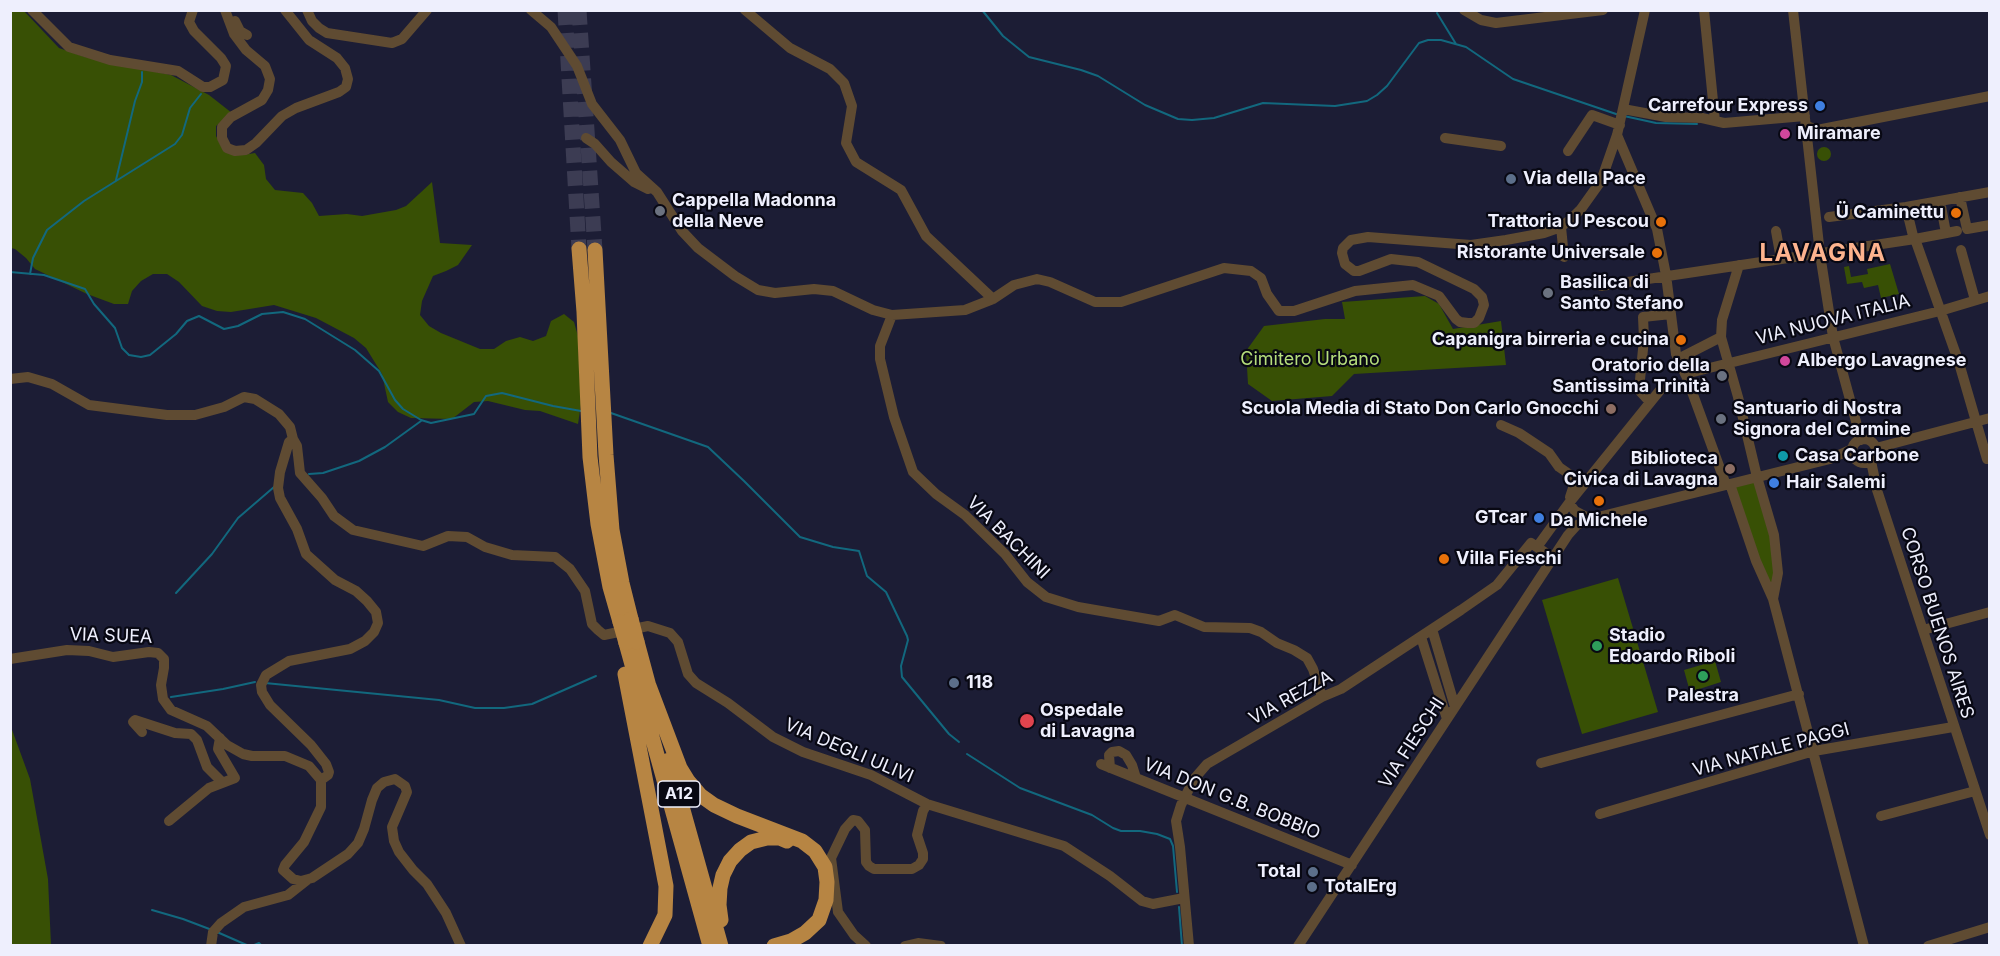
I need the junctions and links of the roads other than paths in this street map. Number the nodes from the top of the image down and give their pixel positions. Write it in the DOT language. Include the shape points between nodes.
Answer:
graph roads {
  1 [pos="32,10"];
  2 [pos="285,10"];
  3 [pos="307,10"];
  4 [pos="427,10"];
  5 [pos="531,10"];
  6 [pos="744,10"];
  7 [pos="1603,10"];
  8 [pos="1645,10"];
  9 [pos="1704,10"];
  10 [pos="1793,10"];
  11 [pos="189,12"];
  12 [pos="226,13"];
  13 [pos="1468,14"];
  14 [pos="247,35"];
  15 [pos="1989,96"];
  16 [pos="1805,120"];
  17 [pos="1621,121"];
  18 [pos="1715,121"];
  19 [pos="586,138"];
  20 [pos="1444,138"];
  21 [pos="1501,146"];
  22 [pos="1568,151"];
  23 [pos="657,192"];
  24 [pos="1989,192"];
  25 [pos="1960,197"];
  26 [pos="1940,201"];
  27 [pos="1906,207"];
  28 [pos="1829,218"];
  29 [pos="1989,225"];
  30 [pos="1561,227"];
  31 [pos="1776,231"];
  32 [pos="1956,231"];
  33 [pos="1915,239"];
  34 [pos="579,249"];
  35 [pos="595,250"];
  36 [pos="1961,250"];
  37 [pos="1820,254"];
  38 [pos="1564,257"];
  39 [pos="1781,259"];
  40 [pos="1739,265"];
  41 [pos="1666,275"];
  42 [pos="1601,286"];
  43 [pos="1989,296"];
  44 [pos="993,299"];
  45 [pos="1974,300"];
  46 [pos="592,310"];
  47 [pos="1940,311"];
  48 [pos="1671,314"];
  49 [pos="892,315"];
  50 [pos="1721,337"];
  51 [pos="1833,337"];
  52 [pos="1678,358"];
  53 [pos="1728,362"];
  54 [pos="1685,374"];
  55 [pos="10,379"];
  56 [pos="1661,389"];
  57 [pos="1650,402"];
  58 [pos="1989,418"];
  59 [pos="1976,422"];
  60 [pos="1501,425"];
  61 [pos="293,439"];
  62 [pos="1861,440"];
  63 [pos="1876,448"];
  64 [pos="1855,456"];
  65 [pos="1987,459"];
  66 [pos="1871,461"];
  67 [pos="1757,477"];
  68 [pos="1728,484"];
  69 [pos="1876,490"];
  70 [pos="1569,503"];
  71 [pos="1590,519"];
  72 [pos="1536,547"];
  73 [pos="1553,558"];
  74 [pos="1773,599"];
  75 [pos="1989,612"];
  76 [pos="1432,629"];
  77 [pos="1923,630"];
  78 [pos="1421,637"];
  79 [pos="627,643"];
  80 [pos="10,659"];
  81 [pos="649,686"];
  82 [pos="1799,694"];
  83 [pos="1322,697"];
  84 [pos="1455,707"];
  85 [pos="1447,719"];
  86 [pos="1953,727"];
  87 [pos="142,732"];
  88 [pos="220,738"];
  89 [pos="1814,751"];
  90 [pos="1541,763"];
  91 [pos="1136,778"];
  92 [pos="321,780"];
  93 [pos="222,782"];
  94 [pos="1975,790"];
  95 [pos="1185,798"];
  96 [pos="927,804"];
  97 [pos="1600,814"];
  98 [pos="1881,816"];
  99 [pos="169,820"];
  100 [pos="1989,835"];
  101 [pos="1352,865"];
  102 [pos="307,880"];
  103 [pos="827,882"];
  104 [pos="1184,898"];
  105 [pos="1989,927"];
  106 [pos="211,945"];
  107 [pos="461,945"];
  108 [pos="650,945"];
  109 [pos="710,945"];
  110 [pos="721,945"];
  111 [pos="728,945"];
  112 [pos="774,945"];
  113 [pos="866,945"];
  114 [pos="905,945"];
  115 [pos="941,945"];
  116 [pos="1189,945"];
  117 [pos="1298,945"];
  118 [pos="1864,945"];
  119 [pos="1933,945"];
  1 -- 11 [label="street" via="69,47 110,60 178,70 203,87 210,87 223,80 226,66 194,31"];
  2 -- 12 [label="street" via="309,40 345,68 346,87 282,116 256,143 235,151 227,148 222,127 231,117 262,100 270,79 265,66 239,42"];
  3 -- 4 [label="street" via="312,21 327,33 392,44 402,39"];
  5 -- 23 [label="street" via="551,27 577,66 592,104 620,140 636,173"];
  6 -- 44 [label="street" via="790,48 830,69 844,83 852,106 846,143 856,162 901,190 926,236"];
  7 -- 13 [label="street" via="1496,23"];
  8 -- 17 [label="street"];
  9 -- 18 [label="street"];
  10 -- 16 [label="street"];
  12 -- 14 [label="street"];
  15 -- 16 [label="street" via="1817,130"];
  16 -- 18 [label="street"];
  16 -- 37 [label="street"];
  17 -- 18 [label="street" via="1666,117"];
  17 -- 22 [label="street" via="1592,115"];
  17 -- 30 [label="street" via="1600,180 1581,209"];
  17 -- 41 [label="street" via="1657,229"];
  19 -- 23 [label="street" via="634,182"];
  20 -- 21 [label="street"];
  23 -- 49 [label="street" via="698,248 758,290 833,291"];
  24 -- 25 [label="street"];
  25 -- 26 [label="street"];
  25 -- 32 [label="street"];
  26 -- 27 [label="street"];
  26 -- 32 [label="street"];
  27 -- 28 [label="street"];
  27 -- 33 [label="street"];
  29 -- 32 [label="street"];
  30 -- 38 [label="street"];
  30 -- 44 [label="street" via="1471,245 1368,237 1351,240 1343,248 1345,264 1354,271 1391,259 1418,261 1474,289 1484,306 1474,323 1460,322 1439,296 1413,285 1354,291 1294,311 1279,310 1261,278 1251,271 1224,268 1120,302 1095,302 1037,279 1014,285"];
  31 -- 39 [label="street"];
  32 -- 33 [label="street"];
  33 -- 37 [label="street"];
  33 -- 47 [label="street"];
  34 -- 46 [label="highway, A12"];
  35 -- 46 [label="highway, A12"];
  36 -- 45 [label="street"];
  37 -- 39 [label="street"];
  37 -- 51 [label="street"];
  39 -- 40 [label="street"];
  40 -- 41 [label="street"];
  40 -- 50 [label="street" via="1722,320"];
  41 -- 42 [label="street"];
  41 -- 48 [label="street"];
  43 -- 45 [label="street, VIA NUOVA ITALIA"];
  44 -- 49 [label="street" via="964,310"];
  45 -- 47 [label="street, VIA NUOVA ITALIA"];
  46 -- 79 [label="highway, A12, bridge" via="590,457 598,524 616,585"];
  47 -- 51 [label="street, VIA NUOVA ITALIA"];
  47 -- 59 [label="street"];
  48 -- 52 [label="street"];
  48 -- 57 [label="street" via="1643,317 1638,390"];
  49 -- 83 [label="street, VIA BACHINI" via="880,346 880,359 913,472 965,515 1027,582 1046,597 1078,607 1159,621 1175,615 1204,627 1262,632 1307,658"];
  50 -- 52 [label="street"];
  50 -- 53 [label="street"];
  51 -- 53 [label="street, VIA NUOVA ITALIA"];
  51 -- 62 [label="street"];
  52 -- 54 [label="street"];
  53 -- 54 [label="street, VIA NUOVA ITALIA"];
  53 -- 67 [label="street"];
  54 -- 68 [label="street"];
  55 -- 61 [label="street" via="28,377 52,384 89,405 167,415 195,415 244,398 255,399 279,414 290,427"];
  56 -- 57 [label="street"];
  57 -- 70 [label="street"];
  58 -- 59 [label="street"];
  59 -- 63 [label="street"];
  59 -- 65 [label="street"];
  60 -- 70 [label="street" via="1549,453 1572,477"];
  61 -- 92 [label="street" via="280,472 280,498 306,554 335,580 367,600 378,623 365,641 350,649 289,661 266,675 261,685 270,705 326,764 328,776"];
  61 -- 96 [label="street, VIA DEGLI ULIVI" via="300,473 334,516 353,530 423,546 448,536 467,537 512,555 555,557 570,569 585,591 592,624 604,635 642,626 670,633 696,683 773,737 803,753 871,775"];
  62 -- 63 [label="street" via="1870,441"];
  62 -- 64 [label="street" via="1857,441"];
  63 -- 66 [label="street"];
  64 -- 66 [label="street" via="1867,463"];
  64 -- 67 [label="street"];
  64 -- 69 [label="street, CORSO BUENOS AIRES"];
  66 -- 69 [label="street, CORSO BUENOS AIRES"];
  67 -- 68 [label="street"];
  67 -- 74 [label="street" via="1774,535 1778,573"];
  68 -- 71 [label="street"];
  68 -- 74 [label="street"];
  69 -- 77 [label="street, CORSO BUENOS AIRES"];
  70 -- 71 [label="street"];
  70 -- 72 [label="street"];
  71 -- 73 [label="street, VIA FIESCHI" via="1568,535"];
  72 -- 73 [label="street"];
  72 -- 76 [label="street, VIA REZZA" via="1531,543 1497,585"];
  73 -- 84 [label="street, VIA FIESCHI"];
  74 -- 82 [label="street"];
  75 -- 77 [label="street"];
  76 -- 78 [label="street, VIA REZZA"];
  76 -- 84 [label="street"];
  77 -- 86 [label="street, CORSO BUENOS AIRES"];
  78 -- 83 [label="street, VIA REZZA" via="1341,689"];
  78 -- 85 [label="street"];
  79 -- 81 [label="highway, A12"];
  79 -- 108 [label="highway" via="666,885 665,915"];
  79 -- 109 [label="highway, A12"];
  80 -- 88 [label="street, VIA SUEA" via="67,650 113,657 158,653 164,658 160,685 163,699 171,710 207,726"];
  81 -- 103 [label="highway" via="680,768 700,795 736,816 802,841 815,851 825,867"];
  81 -- 110 [label="highway, A12"];
  82 -- 89 [label="street"];
  82 -- 90 [label="street"];
  83 -- 95 [label="street, VIA REZZA" via="1207,764"];
  84 -- 85 [label="street, VIA FIESCHI"];
  85 -- 101 [label="street, VIA FIESCHI"];
  86 -- 89 [label="street, VIA NATALE PAGGI"];
  86 -- 94 [label="street, CORSO BUENOS AIRES"];
  87 -- 93 [label="street" via="135,720 191,734 207,767"];
  88 -- 92 [label="street, VIA SUEA" via="243,754 295,759 309,766"];
  88 -- 93 [label="street" via="218,749 235,778"];
  89 -- 97 [label="street, VIA NATALE PAGGI"];
  89 -- 118 [label="street"];
  91 -- 91 [label="street, VIA DON G.B. BOBBIO" via="1105,766 1110,753 1122,752"];
  91 -- 95 [label="street, VIA DON G.B. BOBBIO"];
  92 -- 102 [label="street" via="321,807 315,823 284,870 293,879"];
  93 -- 99 [label="street"];
  94 -- 98 [label="street"];
  94 -- 100 [label="street, CORSO BUENOS AIRES"];
  95 -- 101 [label="street, VIA DON G.B. BOBBIO"];
  95 -- 104 [label="street, VIA REZZA" via="1176,821"];
  96 -- 104 [label="street, VIA DEGLI ULIVI" via="1064,846 1142,901 1153,904"];
  96 -- 113 [label="street, VIA DEGLI ULIVI" via="917,836 923,859 912,869 869,866 865,830 853,820 831,858 838,912"];
  101 -- 117 [label="street, VIA FIESCHI"];
  102 -- 106 [label="street" via="288,895 244,907 213,932"];
  102 -- 107 [label="street" via="327,870 358,843 377,788 395,779 407,792 392,826 394,841 434,894"];
  103 -- 111 [label="highway" via="813,857 800,846 780,838 751,842 730,861 722,881 719,905"];
  103 -- 112 [label="highway" via="819,920 791,941"];
  104 -- 116 [label="street, VIA REZZA"];
  105 -- 119 [label="street"];
  114 -- 115 [label="street"];
}
